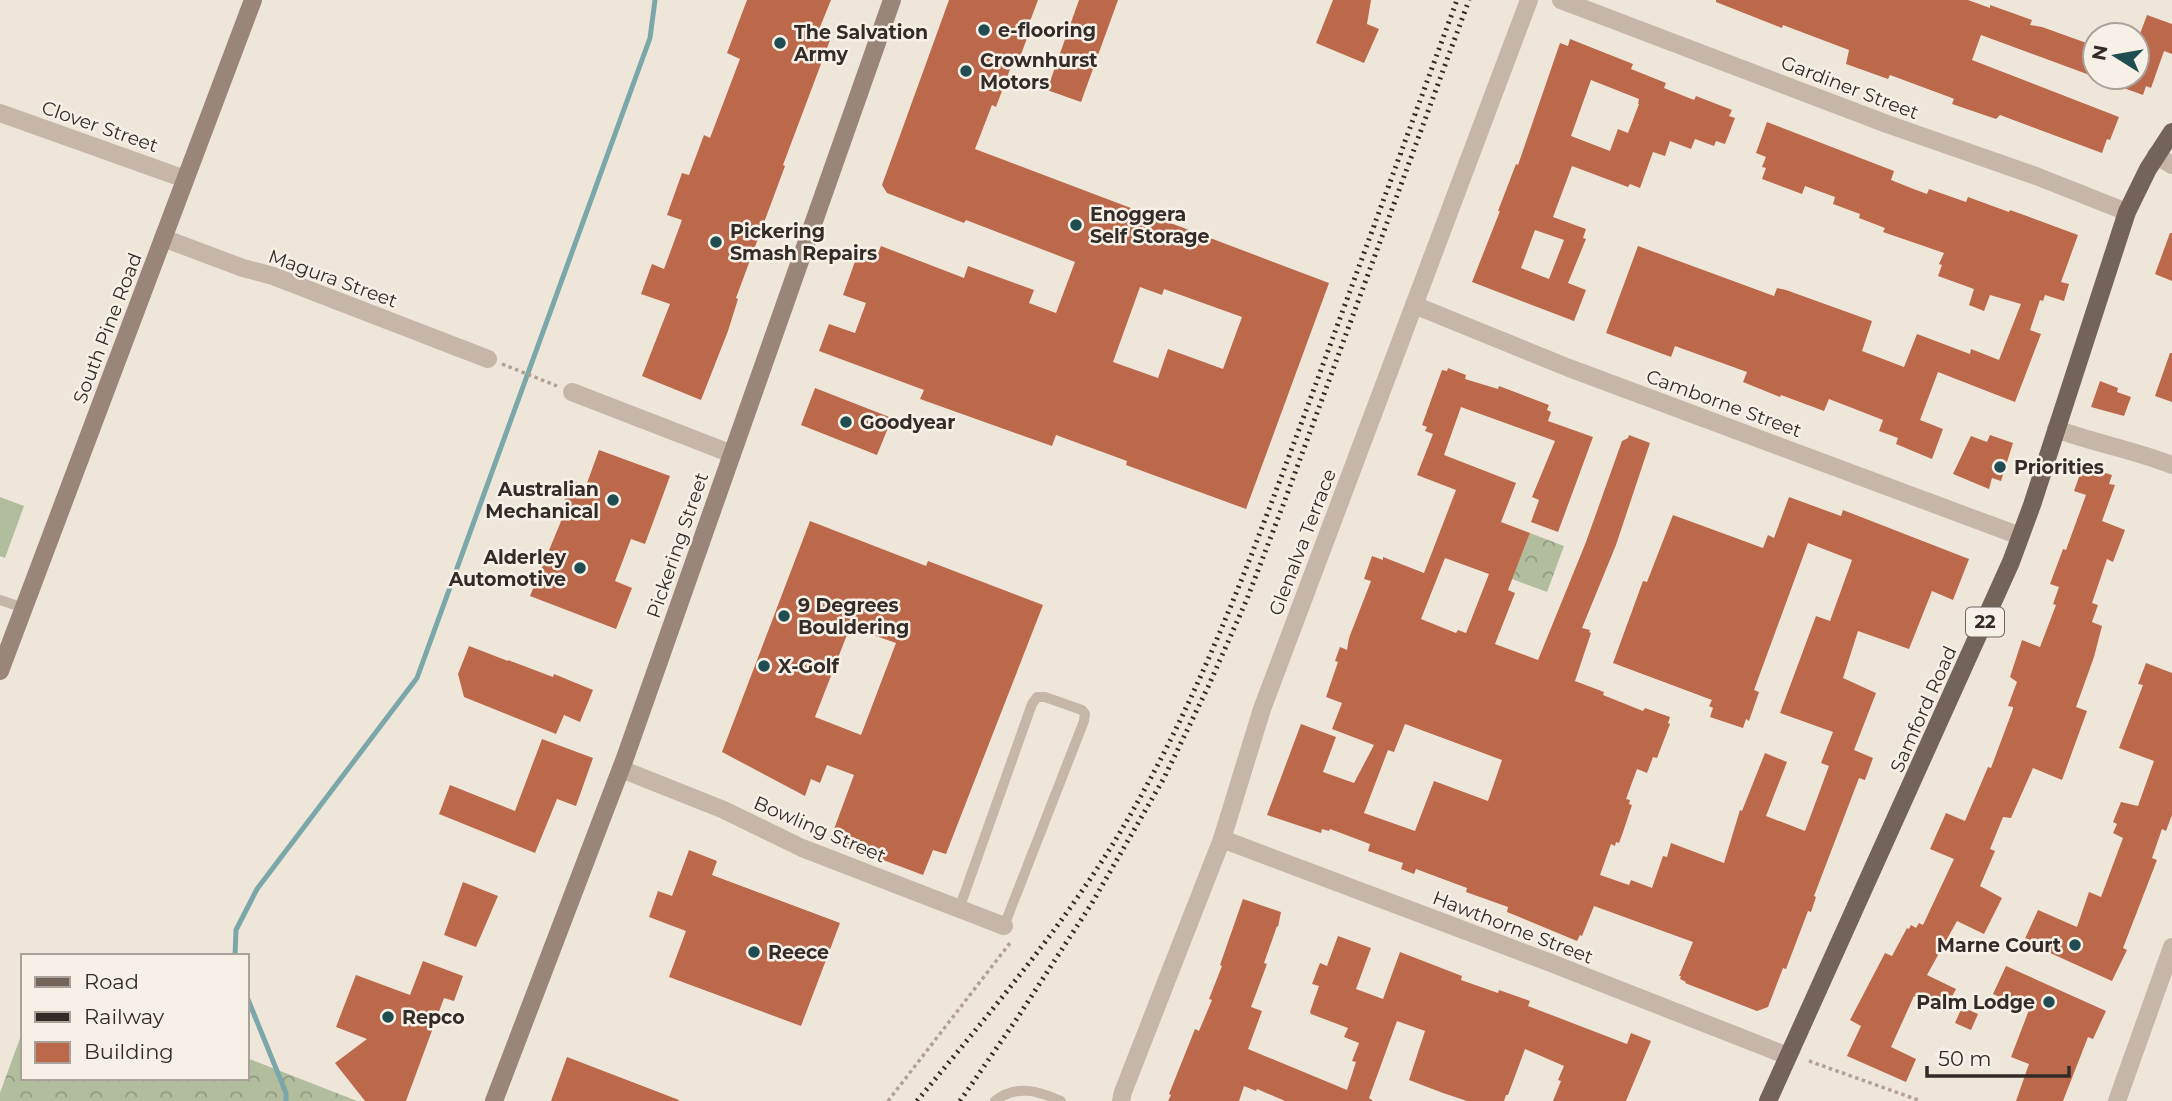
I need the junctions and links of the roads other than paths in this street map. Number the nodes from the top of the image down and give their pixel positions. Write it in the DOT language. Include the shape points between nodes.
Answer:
graph roads {
  1 [pos="253,0"];
  2 [pos="892,0"];
  3 [pos="1529,0"];
  4 [pos="1560,0"];
  5 [pos="0,113"];
  6 [pos="2172,132"];
  7 [pos="2156,155"];
  8 [pos="2172,165"];
  9 [pos="185,178"];
  10 [pos="2127,212"];
  11 [pos="163,238"];
  12 [pos="1414,305"];
  13 [pos="488,359"];
  14 [pos="572,392"];
  15 [pos="2056,429"];
  16 [pos="732,454"];
  17 [pos="2172,464"];
  18 [pos="2020,536"];
  19 [pos="0,600"];
  20 [pos="24,608"];
  21 [pos="0,671"];
  22 [pos="621,769"];
  23 [pos="1222,839"];
  24 [pos="959,909"];
  25 [pos="1004,926"];
  26 [pos="2172,947"];
  27 [pos="1788,1056"];
  28 [pos="1058,1100"];
  29 [pos="494,1101"];
  30 [pos="995,1101"];
  31 [pos="1121,1101"];
  32 [pos="1768,1101"];
  33 [pos="2118,1101"];
  1 -- 9 [label="main road, South Pine Road"];
  2 -- 16 [label="main road, Pickering Street"];
  3 -- 12 [label="street, Glenalva Terrace"];
  4 -- 10 [label="street, Gardiner Street"];
  5 -- 9 [label="street, Clover Street"];
  6 -- 7 [label="main road, Samford Road / 22"];
  7 -- 8 [label="street"];
  7 -- 10 [label="main road, Samford Road / 22"];
  9 -- 11 [label="main road, South Pine Road"];
  10 -- 15 [label="main road, Samford Road / 22"];
  11 -- 13 [label="street, Magura Street"];
  11 -- 20 [label="main road, South Pine Road"];
  12 -- 18 [label="street, Camborne Street" via="1569,368"];
  12 -- 23 [label="street, Glenalva Terrace" via="1262,709"];
  14 -- 16 [label="street"];
  15 -- 17 [label="street"];
  15 -- 18 [label="main road, Samford Road / 22"];
  16 -- 22 [label="main road, Pickering Street"];
  18 -- 27 [label="main road, Samford Road / 22"];
  19 -- 20 [label="lane"];
  20 -- 21 [label="main road, South Pine Road"];
  22 -- 24 [label="street, Bowling Street" via="724,810 802,848"];
  22 -- 29 [label="main road, Pickering Street"];
  23 -- 27 [label="street, Hawthorne Street"];
  23 -- 31 [label="street, Glenalva Terrace"];
  24 -- 25 [label="street, Bowling Street"];
  24 -- 25 [label="lane" via="1032,704 1045,697 1082,710 1084,721"];
  26 -- 33 [label="street"];
  27 -- 32 [label="main road, Samford Road / 22"];
  28 -- 30 [label="lane" via="1023,1090"];
}
